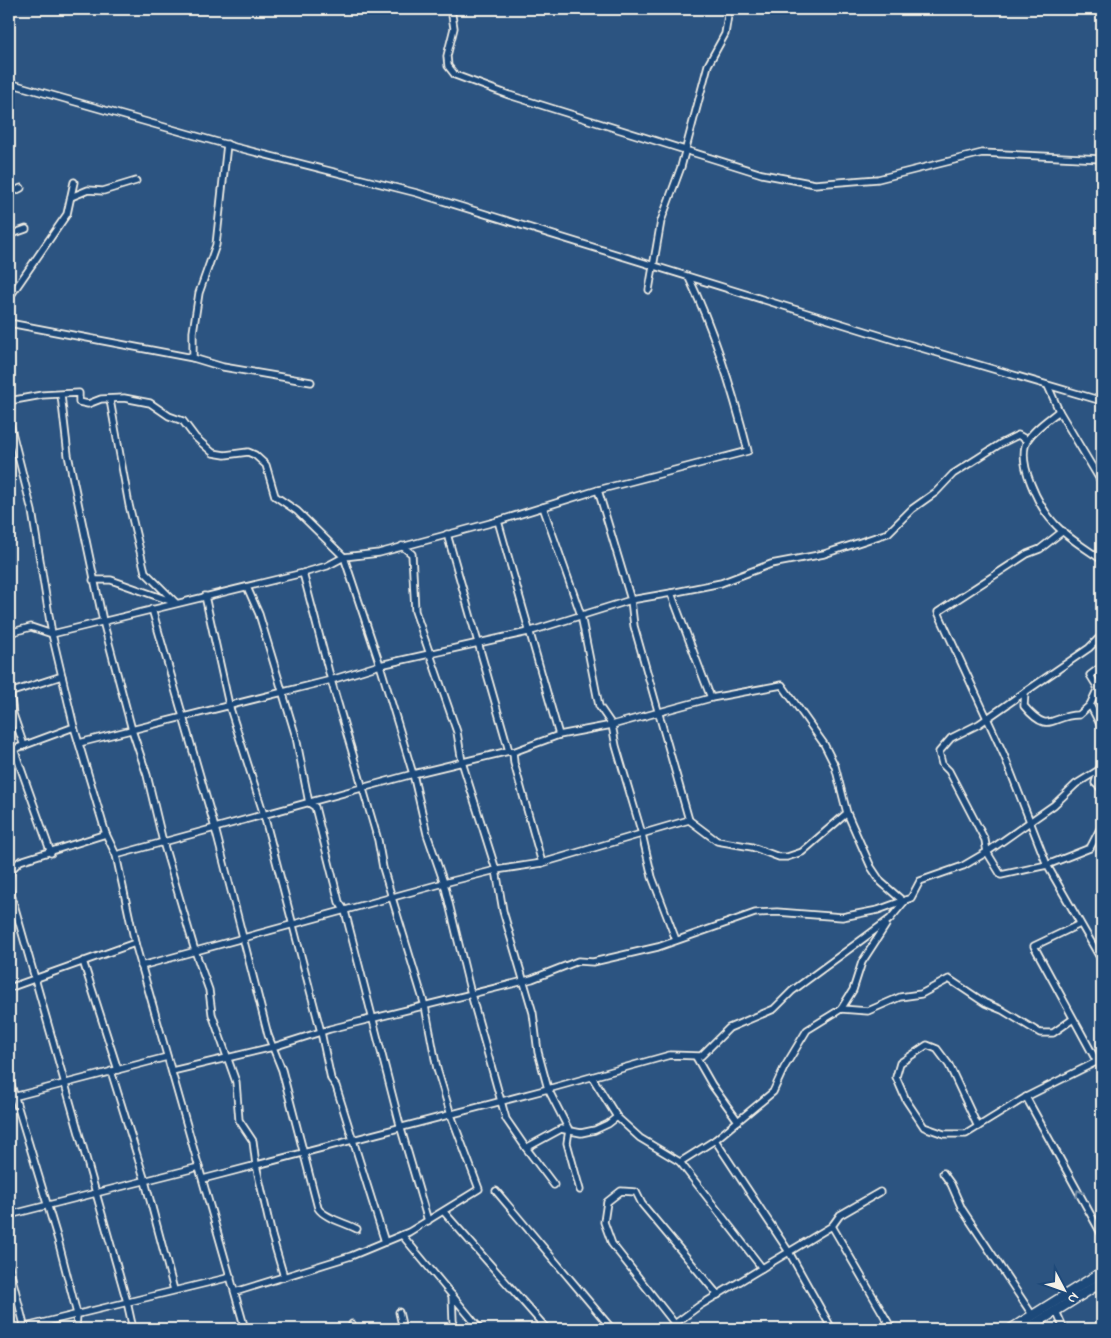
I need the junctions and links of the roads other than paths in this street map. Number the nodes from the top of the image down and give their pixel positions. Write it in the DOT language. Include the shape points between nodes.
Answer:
graph roads {
  1 [pos="451,9"];
  2 [pos="729,9"];
  3 [pos="9,83"];
  4 [pos="227,144"];
  5 [pos="686,149"];
  6 [pos="1102,159"];
  7 [pos="136,181"];
  8 [pos="74,182"];
  9 [pos="21,188"];
  10 [pos="9,194"];
  11 [pos="71,197"];
  12 [pos="26,229"];
  13 [pos="9,235"];
  14 [pos="653,266"];
  15 [pos="689,278"];
  16 [pos="648,290"];
  17 [pos="9,298"];
  18 [pos="9,323"];
  19 [pos="193,358"];
  20 [pos="311,382"];
  21 [pos="1048,386"];
  22 [pos="61,395"];
  23 [pos="110,400"];
  24 [pos="9,401"];
  25 [pos="1102,401"];
  26 [pos="1059,411"];
  27 [pos="9,420"];
  28 [pos="1028,440"];
  29 [pos="1102,483"];
  30 [pos="598,490"];
  31 [pos="543,507"];
  32 [pos="498,521"];
  33 [pos="1063,531"];
  34 [pos="446,534"];
  35 [pos="402,546"];
  36 [pos="344,557"];
  37 [pos="1102,560"];
  38 [pos="303,573"];
  39 [pos="93,580"];
  40 [pos="247,587"];
  41 [pos="671,593"];
  42 [pos="206,596"];
  43 [pos="631,600"];
  44 [pos="176,603"];
  45 [pos="152,608"];
  46 [pos="581,615"];
  47 [pos="103,621"];
  48 [pos="528,632"];
  49 [pos="9,633"];
  50 [pos="52,634"];
  51 [pos="1102,635"];
  52 [pos="478,641"];
  53 [pos="430,653"];
  54 [pos="380,665"];
  55 [pos="1102,666"];
  56 [pos="1090,675"];
  57 [pos="62,676"];
  58 [pos="331,680"];
  59 [pos="9,684"];
  60 [pos="1102,689"];
  61 [pos="282,691"];
  62 [pos="1025,692"];
  63 [pos="10,693"];
  64 [pos="711,698"];
  65 [pos="229,705"];
  66 [pos="1090,705"];
  67 [pos="659,712"];
  68 [pos="182,717"];
  69 [pos="987,718"];
  70 [pos="612,726"];
  71 [pos="74,727"];
  72 [pos="1102,728"];
  73 [pos="132,730"];
  74 [pos="559,735"];
  75 [pos="79,743"];
  76 [pos="24,746"];
  77 [pos="11,750"];
  78 [pos="511,752"];
  79 [pos="1102,761"];
  80 [pos="462,762"];
  81 [pos="1101,768"];
  82 [pos="413,774"];
  83 [pos="363,789"];
  84 [pos="1102,789"];
  85 [pos="309,803"];
  86 [pos="847,813"];
  87 [pos="264,815"];
  88 [pos="689,820"];
  89 [pos="1030,820"];
  90 [pos="1102,825"];
  91 [pos="215,828"];
  92 [pos="106,834"];
  93 [pos="642,834"];
  94 [pos="163,842"];
  95 [pos="987,852"];
  96 [pos="51,853"];
  97 [pos="116,855"];
  98 [pos="542,863"];
  99 [pos="1047,865"];
  100 [pos="496,870"];
  101 [pos="9,878"];
  102 [pos="444,882"];
  103 [pos="9,887"];
  104 [pos="392,897"];
  105 [pos="904,902"];
  106 [pos="345,911"];
  107 [pos="890,919"];
  108 [pos="293,923"];
  109 [pos="1080,924"];
  110 [pos="243,938"];
  111 [pos="676,940"];
  112 [pos="135,943"];
  113 [pos="195,951"];
  114 [pos="83,961"];
  115 [pos="1102,961"];
  116 [pos="141,966"];
  117 [pos="34,978"];
  118 [pos="522,981"];
  119 [pos="9,988"];
  120 [pos="471,994"];
  121 [pos="425,1006"];
  122 [pos="841,1009"];
  123 [pos="373,1019"];
  124 [pos="1073,1019"];
  125 [pos="321,1032"];
  126 [pos="273,1047"];
  127 [pos="167,1057"];
  128 [pos="696,1057"];
  129 [pos="227,1058"];
  130 [pos="1099,1060"];
  131 [pos="118,1070"];
  132 [pos="172,1071"];
  133 [pos="111,1072"];
  134 [pos="592,1077"];
  135 [pos="9,1078"];
  136 [pos="65,1084"];
  137 [pos="548,1089"];
  138 [pos="1026,1096"];
  139 [pos="11,1098"];
  140 [pos="502,1102"];
  141 [pos="451,1115"];
  142 [pos="617,1117"];
  143 [pos="738,1121"];
  144 [pos="978,1127"];
  145 [pos="401,1129"];
  146 [pos="568,1130"];
  147 [pos="354,1140"];
  148 [pos="715,1140"];
  149 [pos="526,1148"];
  150 [pos="305,1152"];
  151 [pos="680,1162"];
  152 [pos="256,1165"];
  153 [pos="200,1167"];
  154 [pos="943,1173"];
  155 [pos="203,1180"];
  156 [pos="145,1181"];
  157 [pos="554,1185"];
  158 [pos="580,1190"];
  159 [pos="496,1191"];
  160 [pos="880,1192"];
  161 [pos="96,1194"];
  162 [pos="46,1204"];
  163 [pos="444,1212"];
  164 [pos="9,1216"];
  165 [pos="428,1221"];
  166 [pos="832,1226"];
  167 [pos="357,1229"];
  168 [pos="402,1235"];
  169 [pos="1102,1235"];
  170 [pos="385,1242"];
  171 [pos="789,1252"];
  172 [pos="9,1266"];
  173 [pos="762,1268"];
  174 [pos="1102,1272"];
  175 [pos="231,1277"];
  176 [pos="284,1277"];
  177 [pos="1099,1284"];
  178 [pos="174,1290"];
  179 [pos="235,1292"];
  180 [pos="452,1295"];
  181 [pos="718,1295"];
  182 [pos="1102,1295"];
  183 [pos="127,1302"];
  184 [pos="1056,1311"];
  185 [pos="399,1312"];
  186 [pos="77,1314"];
  187 [pos="1033,1316"];
  188 [pos="675,1324"];
  189 [pos="17,1329"];
  190 [pos="25,1329"];
  191 [pos="76,1329"];
  192 [pos="132,1329"];
  193 [pos="245,1329"];
  194 [pos="404,1329"];
  195 [pos="456,1329"];
  196 [pos="480,1329"];
  197 [pos="546,1329"];
  198 [pos="612,1329"];
  199 [pos="668,1329"];
  200 [pos="832,1329"];
  201 [pos="892,1329"];
  202 [pos="1012,1329"];
  203 [pos="1027,1329"];
  204 [pos="1064,1329"];
  1 -- 5 [label="street" via="454,28 446,56 455,75 509,95"];
  2 -- 5 [label="street" via="725,34 708,65"];
  3 -- 4 [label="street"];
  4 -- 14 [label="street" via="417,193"];
  4 -- 19 [label="street" via="216,245 199,294 192,332"];
  5 -- 6 [label="street" via="762,174 815,184 878,179 982,153"];
  5 -- 14 [label="street" via="661,221"];
  7 -- 11 [label="street" via="103,191 88,190"];
  8 -- 11 [label="street"];
  9 -- 10 [label="street"];
  11 -- 17 [label="street" via="67,214"];
  12 -- 13 [label="street"];
  14 -- 15 [label="street"];
  14 -- 16 [label="street"];
  15 -- 21 [label="street"];
  15 -- 30 [label="street" via="706,313 736,402 748,450"];
  18 -- 19 [label="street"];
  19 -- 20 [label="street" via="223,367"];
  21 -- 25 [label="street"];
  21 -- 26 [label="street"];
  22 -- 23 [label="street" via="79,393 78,402 88,404"];
  22 -- 24 [label="street"];
  22 -- 39 [label="street" via="68,455"];
  23 -- 36 [label="street" via="129,398 150,403 183,421 195,438 213,453 248,452 255,455 266,465 275,496 297,511"];
  23 -- 44 [label="street" via="129,505 146,572"];
  26 -- 28 [label="street"];
  26 -- 29 [label="street"];
  27 -- 50 [label="street" via="32,511"];
  28 -- 33 [label="street" via="1024,457 1026,473 1047,515"];
  28 -- 41 [label="street" via="1018,435 953,474 888,533 824,554 771,564 721,582"];
  30 -- 31 [label="street"];
  30 -- 43 [label="street"];
  31 -- 32 [label="street"];
  31 -- 46 [label="street"];
  32 -- 34 [label="street"];
  32 -- 48 [label="street"];
  33 -- 37 [label="street"];
  33 -- 69 [label="street" via="1040,549 1027,554 938,612"];
  34 -- 35 [label="street"];
  34 -- 52 [label="street"];
  35 -- 36 [label="street" via="369,555"];
  35 -- 53 [label="street" via="412,554 415,611"];
  36 -- 38 [label="street"];
  36 -- 54 [label="street"];
  38 -- 40 [label="street"];
  38 -- 58 [label="street"];
  39 -- 44 [label="street" via="111,580"];
  39 -- 47 [label="street"];
  40 -- 42 [label="street"];
  40 -- 61 [label="street" via="259,614"];
  41 -- 43 [label="street"];
  41 -- 64 [label="street"];
  42 -- 44 [label="street"];
  42 -- 65 [label="street"];
  43 -- 46 [label="street"];
  43 -- 67 [label="street" via="634,626"];
  44 -- 45 [label="street"];
  45 -- 47 [label="street"];
  45 -- 68 [label="street"];
  46 -- 48 [label="street"];
  46 -- 70 [label="street" via="599,706"];
  47 -- 50 [label="street"];
  47 -- 73 [label="street"];
  48 -- 52 [label="street"];
  48 -- 74 [label="street"];
  49 -- 50 [label="street" via="31,627"];
  50 -- 57 [label="street"];
  51 -- 62 [label="street" via="1089,648"];
  52 -- 53 [label="street"];
  52 -- 78 [label="street"];
  53 -- 54 [label="street"];
  53 -- 80 [label="street" via="457,732"];
  54 -- 58 [label="street"];
  54 -- 82 [label="street"];
  55 -- 56 [label="street"];
  56 -- 60 [label="street"];
  56 -- 66 [label="street" via="1098,688"];
  57 -- 63 [label="street"];
  57 -- 71 [label="street"];
  58 -- 61 [label="street"];
  58 -- 83 [label="street"];
  59 -- 63 [label="street"];
  61 -- 65 [label="street"];
  61 -- 85 [label="street" via="296,737"];
  62 -- 66 [label="street" via="1024,706 1045,723 1068,715 1079,715"];
  62 -- 69 [label="street"];
  63 -- 76 [label="street"];
  64 -- 67 [label="street"];
  64 -- 86 [label="street" via="782,685 832,759"];
  65 -- 68 [label="street"];
  65 -- 87 [label="street"];
  66 -- 72 [label="street"];
  67 -- 70 [label="street"];
  67 -- 88 [label="street"];
  68 -- 73 [label="street"];
  68 -- 91 [label="street"];
  69 -- 89 [label="street"];
  69 -- 95 [label="street" via="951,738 939,752 942,764 949,771 985,840"];
  70 -- 74 [label="street"];
  70 -- 93 [label="street"];
  71 -- 75 [label="street"];
  71 -- 76 [label="street"];
  73 -- 75 [label="street"];
  73 -- 94 [label="street"];
  74 -- 78 [label="street"];
  75 -- 92 [label="street"];
  76 -- 77 [label="street"];
  77 -- 96 [label="street"];
  78 -- 80 [label="street"];
  78 -- 98 [label="street"];
  79 -- 81 [label="street"];
  80 -- 82 [label="street"];
  80 -- 100 [label="street"];
  81 -- 84 [label="street" via="1095,783"];
  81 -- 89 [label="street"];
  82 -- 83 [label="street"];
  82 -- 102 [label="street" via="427,834"];
  83 -- 85 [label="street"];
  83 -- 104 [label="street"];
  85 -- 87 [label="street"];
  85 -- 106 [label="street" via="315,807 339,902"];
  86 -- 88 [label="street" via="802,852 787,857 717,841"];
  86 -- 105 [label="street" via="871,867 881,882"];
  87 -- 91 [label="street"];
  87 -- 108 [label="street"];
  88 -- 93 [label="street"];
  89 -- 95 [label="street"];
  89 -- 99 [label="street"];
  90 -- 99 [label="street" via="1090,848"];
  91 -- 94 [label="street"];
  91 -- 110 [label="street"];
  92 -- 96 [label="street"];
  92 -- 97 [label="street"];
  93 -- 98 [label="street"];
  93 -- 111 [label="street" via="652,877"];
  94 -- 97 [label="street"];
  94 -- 113 [label="street"];
  95 -- 99 [label="street" via="1001,874"];
  95 -- 105 [label="street" via="963,866 920,881 914,894"];
  96 -- 101 [label="street" via="20,861 11,870"];
  97 -- 112 [label="street"];
  98 -- 100 [label="street"];
  99 -- 109 [label="street"];
  100 -- 102 [label="street"];
  100 -- 118 [label="street" via="503,911"];
  102 -- 104 [label="street"];
  102 -- 120 [label="street"];
  103 -- 117 [label="street"];
  104 -- 106 [label="street"];
  104 -- 121 [label="street"];
  105 -- 107 [label="street"];
  105 -- 111 [label="street" via="842,917 755,913"];
  106 -- 108 [label="street"];
  106 -- 123 [label="street"];
  107 -- 122 [label="street" via="862,962 853,990"];
  107 -- 128 [label="street" via="792,991 774,1009 729,1028 704,1054"];
  108 -- 110 [label="street"];
  108 -- 125 [label="street"];
  109 -- 115 [label="street"];
  109 -- 124 [label="street" via="1034,946"];
  110 -- 113 [label="street"];
  110 -- 126 [label="street"];
  111 -- 118 [label="street" via="593,962 578,961"];
  112 -- 114 [label="street"];
  112 -- 116 [label="street"];
  113 -- 116 [label="street"];
  113 -- 129 [label="street"];
  114 -- 117 [label="street"];
  114 -- 131 [label="street"];
  116 -- 127 [label="street"];
  117 -- 119 [label="street"];
  117 -- 136 [label="street"];
  118 -- 120 [label="street"];
  118 -- 137 [label="street"];
  120 -- 121 [label="street"];
  120 -- 140 [label="street"];
  121 -- 123 [label="street"];
  121 -- 141 [label="street"];
  122 -- 124 [label="street" via="868,1010 900,997 921,994 949,979 1040,1033 1053,1034"];
  122 -- 143 [label="street" via="807,1030 773,1092"];
  123 -- 125 [label="street"];
  123 -- 145 [label="street"];
  124 -- 130 [label="street"];
  125 -- 126 [label="street"];
  125 -- 147 [label="street" via="331,1079"];
  126 -- 129 [label="street"];
  126 -- 150 [label="street"];
  127 -- 131 [label="street"];
  127 -- 132 [label="street"];
  128 -- 134 [label="street" via="670,1055"];
  128 -- 143 [label="street"];
  129 -- 132 [label="street"];
  129 -- 152 [label="street" via="236,1082 239,1120 253,1141"];
  130 -- 138 [label="street"];
  131 -- 133 [label="street"];
  132 -- 153 [label="street"];
  133 -- 136 [label="street"];
  133 -- 156 [label="street"];
  134 -- 137 [label="street"];
  134 -- 142 [label="street"];
  135 -- 139 [label="street"];
  136 -- 139 [label="street"];
  136 -- 161 [label="street"];
  137 -- 140 [label="street"];
  137 -- 146 [label="street"];
  138 -- 144 [label="street"];
  169 -- 138 [label="street, one-way"];
  139 -- 162 [label="street"];
  140 -- 141 [label="street"];
  140 -- 149 [label="street" via="506,1119"];
  141 -- 145 [label="street"];
  141 -- 163 [label="street" via="479,1189"];
  142 -- 146 [label="street" via="595,1130"];
  142 -- 151 [label="street" via="640,1138"];
  143 -- 148 [label="street"];
  144 -- 144 [label="street" via="966,1134 924,1127 906,1100 896,1077 900,1063 927,1045 937,1049 949,1065"];
  145 -- 147 [label="street"];
  145 -- 165 [label="street"];
  146 -- 149 [label="street" via="561,1129"];
  146 -- 158 [label="street" via="567,1143"];
  147 -- 150 [label="street"];
  147 -- 170 [label="street"];
  148 -- 151 [label="street"];
  148 -- 171 [label="street"];
  149 -- 157 [label="street"];
  150 -- 152 [label="street"];
  150 -- 167 [label="street" via="306,1166 321,1213"];
  151 -- 173 [label="street"];
  152 -- 155 [label="street"];
  152 -- 176 [label="street"];
  153 -- 155 [label="street"];
  153 -- 156 [label="street"];
  154 -- 187 [label="street" via="962,1209"];
  155 -- 175 [label="street"];
  156 -- 161 [label="street"];
  156 -- 178 [label="street"];
  159 -- 198 [label="street"];
  160 -- 166 [label="street" via="840,1215"];
  161 -- 162 [label="street"];
  161 -- 183 [label="street"];
  162 -- 164 [label="street"];
  162 -- 186 [label="street"];
  163 -- 165 [label="street"];
  163 -- 197 [label="street"];
  165 -- 168 [label="street"];
  166 -- 171 [label="street"];
  166 -- 201 [label="street"];
  168 -- 170 [label="street"];
  168 -- 180 [label="street"];
  170 -- 176 [label="street"];
  171 -- 173 [label="street"];
  171 -- 200 [label="street"];
  172 -- 190 [label="street"];
  173 -- 181 [label="street"];
  174 -- 187 [label="highway"];
  175 -- 178 [label="street"];
  175 -- 179 [label="street"];
  176 -- 179 [label="street"];
  177 -- 182 [label="street"];
  177 -- 184 [label="highway"];
  178 -- 183 [label="street"];
  179 -- 193 [label="street"];
  180 -- 195 [label="street"];
  180 -- 196 [label="street"];
  181 -- 188 [label="street"];
  181 -- 188 [label="street" via="642,1204 636,1192 621,1191 607,1202 604,1222 612,1244"];
  183 -- 186 [label="street"];
  183 -- 192 [label="street"];
  184 -- 203 [label="highway"];
  184 -- 204 [label="street"];
  185 -- 194 [label="street"];
  186 -- 190 [label="street"];
  186 -- 191 [label="street"];
  187 -- 202 [label="highway"];
  188 -- 199 [label="street"];
  189 -- 190 [label="street"];
}
